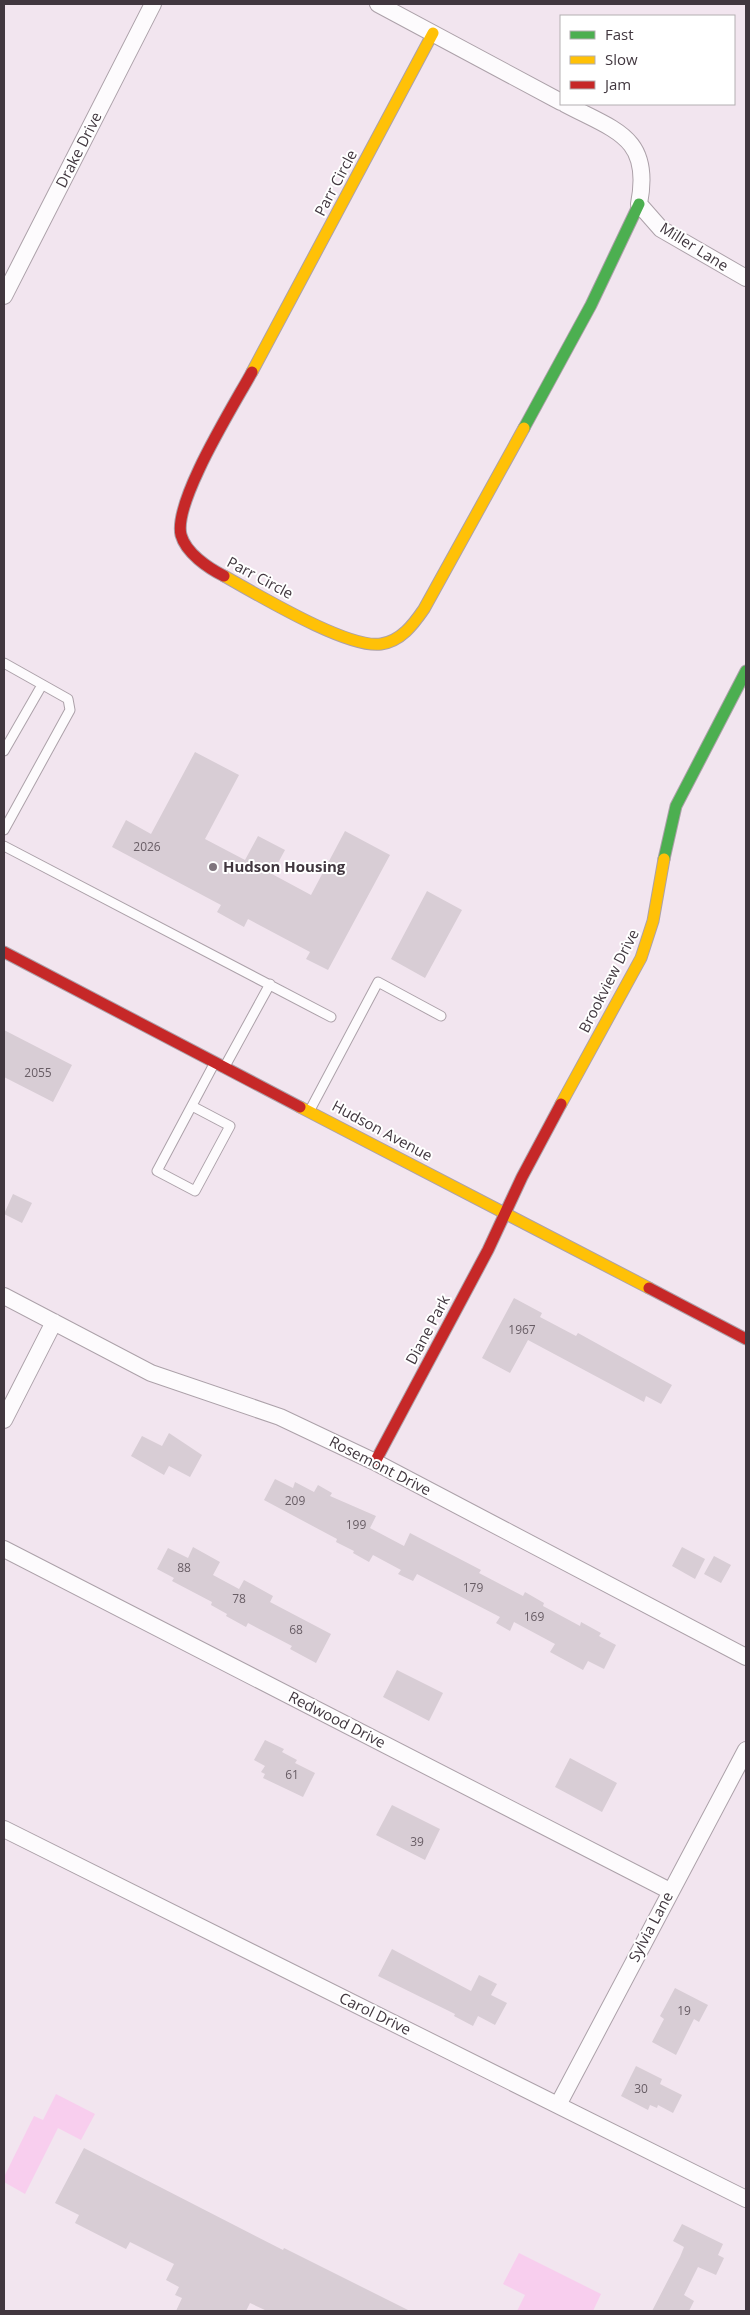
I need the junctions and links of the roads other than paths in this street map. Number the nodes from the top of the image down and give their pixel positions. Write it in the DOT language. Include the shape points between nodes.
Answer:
graph roads {
  1 [pos="154,4"];
  2 [pos="378,4"];
  3 [pos="432,33"];
  4 [pos="560,101"];
  5 [pos="567,105"];
  6 [pos="639,204"];
  7 [pos="746,278"];
  8 [pos="4,296"];
  9 [pos="4,663"];
  10 [pos="746,671"];
  11 [pos="42,685"];
  12 [pos="4,751"];
  13 [pos="4,830"];
  14 [pos="4,846"];
  15 [pos="4,952"];
  16 [pos="270,984"];
  17 [pos="441,1016"];
  18 [pos="331,1017"];
  19 [pos="219,1066"];
  20 [pos="192,1106"];
  21 [pos="310,1110"];
  22 [pos="504,1212"];
  23 [pos="4,1296"];
  24 [pos="54,1322"];
  25 [pos="746,1339"];
  26 [pos="4,1420"];
  27 [pos="375,1462"];
  28 [pos="4,1549"];
  29 [pos="746,1657"];
  30 [pos="746,1750"];
  31 [pos="4,1829"];
  32 [pos="670,1891"];
  33 [pos="558,2105"];
  34 [pos="746,2199"];
  1 -- 8 [label="street, Drake Drive"];
  2 -- 3 [label="street"];
  3 -- 4 [label="street"];
  3 -- 6 [label="street, Parr Circle" via="192,484 180,512 179,526 191,553 203,563 343,638 374,645 390,643 404,636 424,609 591,306"];
  5 -- 6 [label="street" via="615,130 636,150 642,174"];
  6 -- 7 [label="street, Miller Lane" via="667,233"];
  9 -- 11 [label="lane"];
  10 -- 22 [label="street, Brookview Drive" via="676,806 664,854 657,909 641,958"];
  11 -- 12 [label="lane"];
  11 -- 13 [label="lane" via="68,699 70,710"];
  14 -- 16 [label="lane"];
  15 -- 19 [label="street, Hudson Avenue"];
  16 -- 18 [label="lane"];
  16 -- 19 [label="lane"];
  17 -- 21 [label="lane" via="378,982"];
  19 -- 20 [label="lane"];
  19 -- 21 [label="street, Hudson Avenue"];
  20 -- 20 [label="lane" via="157,1171 195,1191 230,1126"];
  21 -- 22 [label="street, Hudson Avenue"];
  22 -- 25 [label="street, Hudson Avenue"];
  22 -- 27 [label="street, Diane Park" via="488,1250"];
  23 -- 24 [label="street, Rosemont Drive"];
  24 -- 26 [label="street"];
  24 -- 27 [label="street, Rosemont Drive" via="151,1373 280,1417"];
  27 -- 29 [label="street, Rosemont Drive"];
  28 -- 32 [label="street, Redwood Drive"];
  30 -- 32 [label="street, Sylvia Lane"];
  31 -- 33 [label="street, Carol Drive"];
  32 -- 33 [label="street, Sylvia Lane"];
  33 -- 34 [label="street, Carol Drive"];
}
